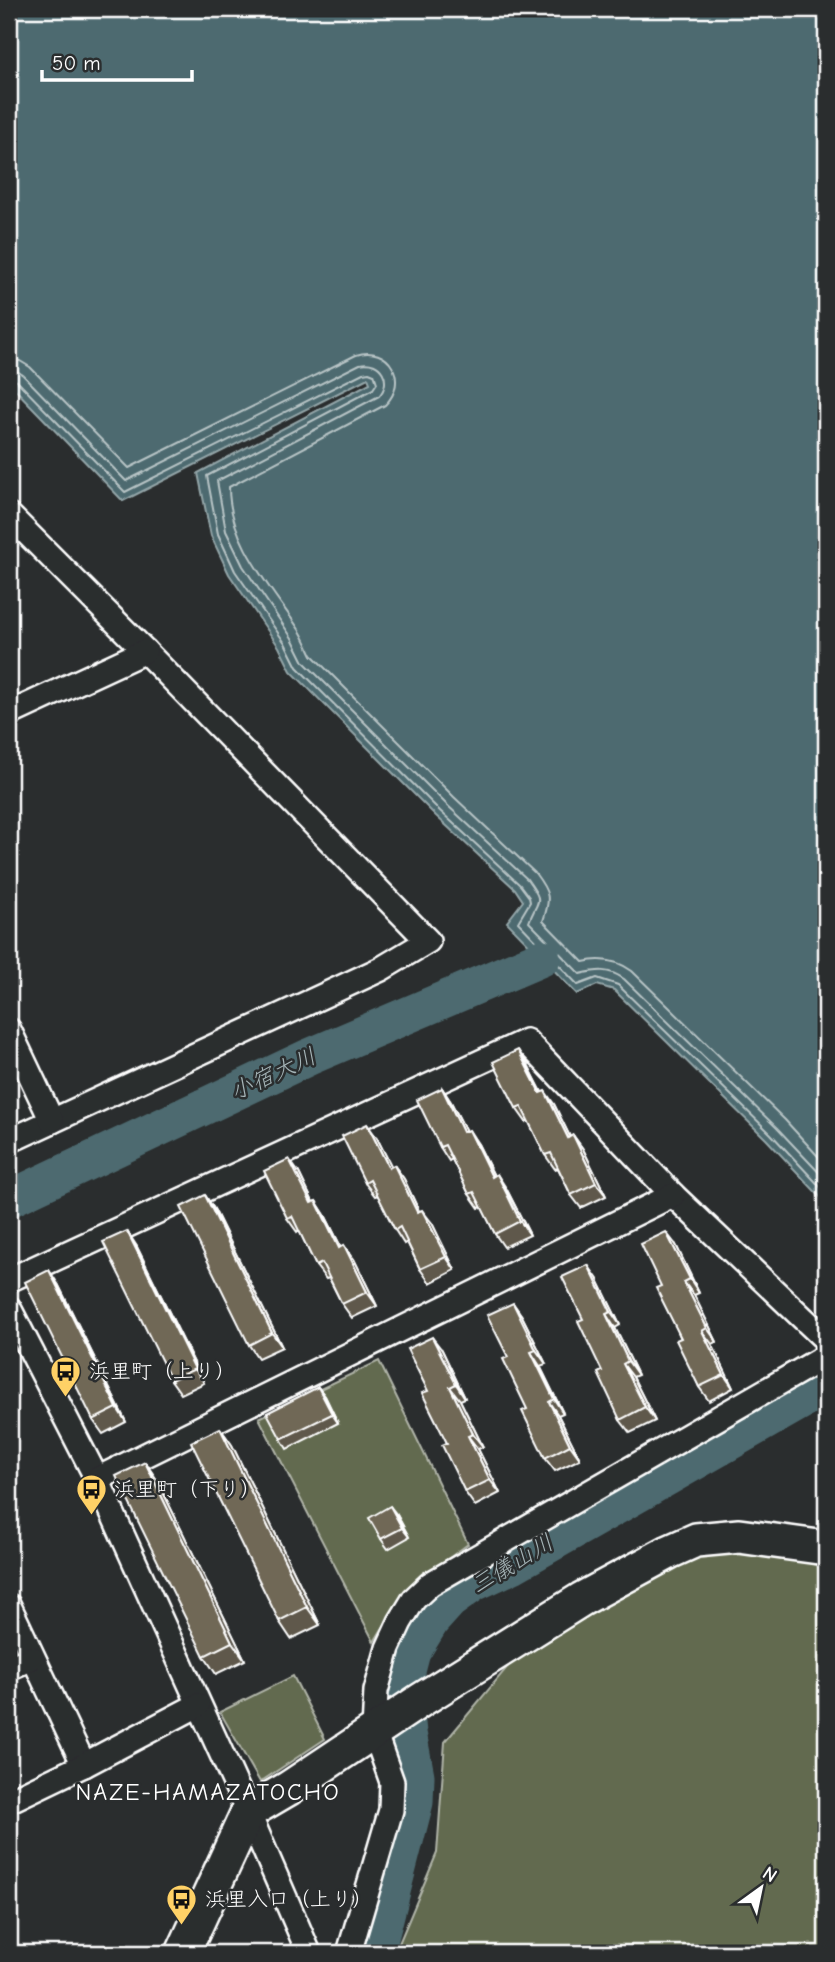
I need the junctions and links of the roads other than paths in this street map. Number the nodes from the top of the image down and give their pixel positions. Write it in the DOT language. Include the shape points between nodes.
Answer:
graph roads {
  1 [pos="9,515"];
  2 [pos="145,651"];
  3 [pos="9,714"];
  4 [pos="9,1030"];
  5 [pos="52,1121"];
  6 [pos="9,1140"];
  7 [pos="673,1195"];
  8 [pos="9,1280"];
  9 [pos="9,1308"];
  10 [pos="826,1340"];
  11 [pos="826,1356"];
  12 [pos="97,1479"];
  13 [pos="826,1548"];
  14 [pos="9,1606"];
  15 [pos="32,1658"];
  16 [pos="9,1668"];
  17 [pos="198,1705"];
  18 [pos="378,1729"];
  19 [pos="84,1765"];
  20 [pos="9,1801"];
  21 [pos="248,1812"];
  22 [pos="183,1953"];
  23 [pos="309,1953"];
  24 [pos="349,1953"];
  1 -- 2 [label="street"];
  2 -- 3 [label="street"];
  2 -- 5 [label="street" via="428,941 381,969"];
  4 -- 5 [label="street"];
  5 -- 6 [label="street"];
  7 -- 8 [label="street" via="526,1041"];
  7 -- 10 [label="street"];
  7 -- 12 [label="street"];
  9 -- 12 [label="street"];
  11 -- 18 [label="street" via="429,1584 414,1600 388,1648 376,1691"];
  12 -- 17 [label="street"];
  13 -- 18 [label="street" via="739,1536 696,1541 668,1552 582,1599"];
  14 -- 15 [label="street"];
  15 -- 16 [label="street"];
  15 -- 19 [label="street"];
  17 -- 19 [label="street"];
  17 -- 21 [label="street"];
  18 -- 21 [label="street"];
  18 -- 24 [label="street" via="392,1782 391,1810"];
  19 -- 20 [label="street"];
  21 -- 22 [label="street"];
  21 -- 23 [label="street"];
}
